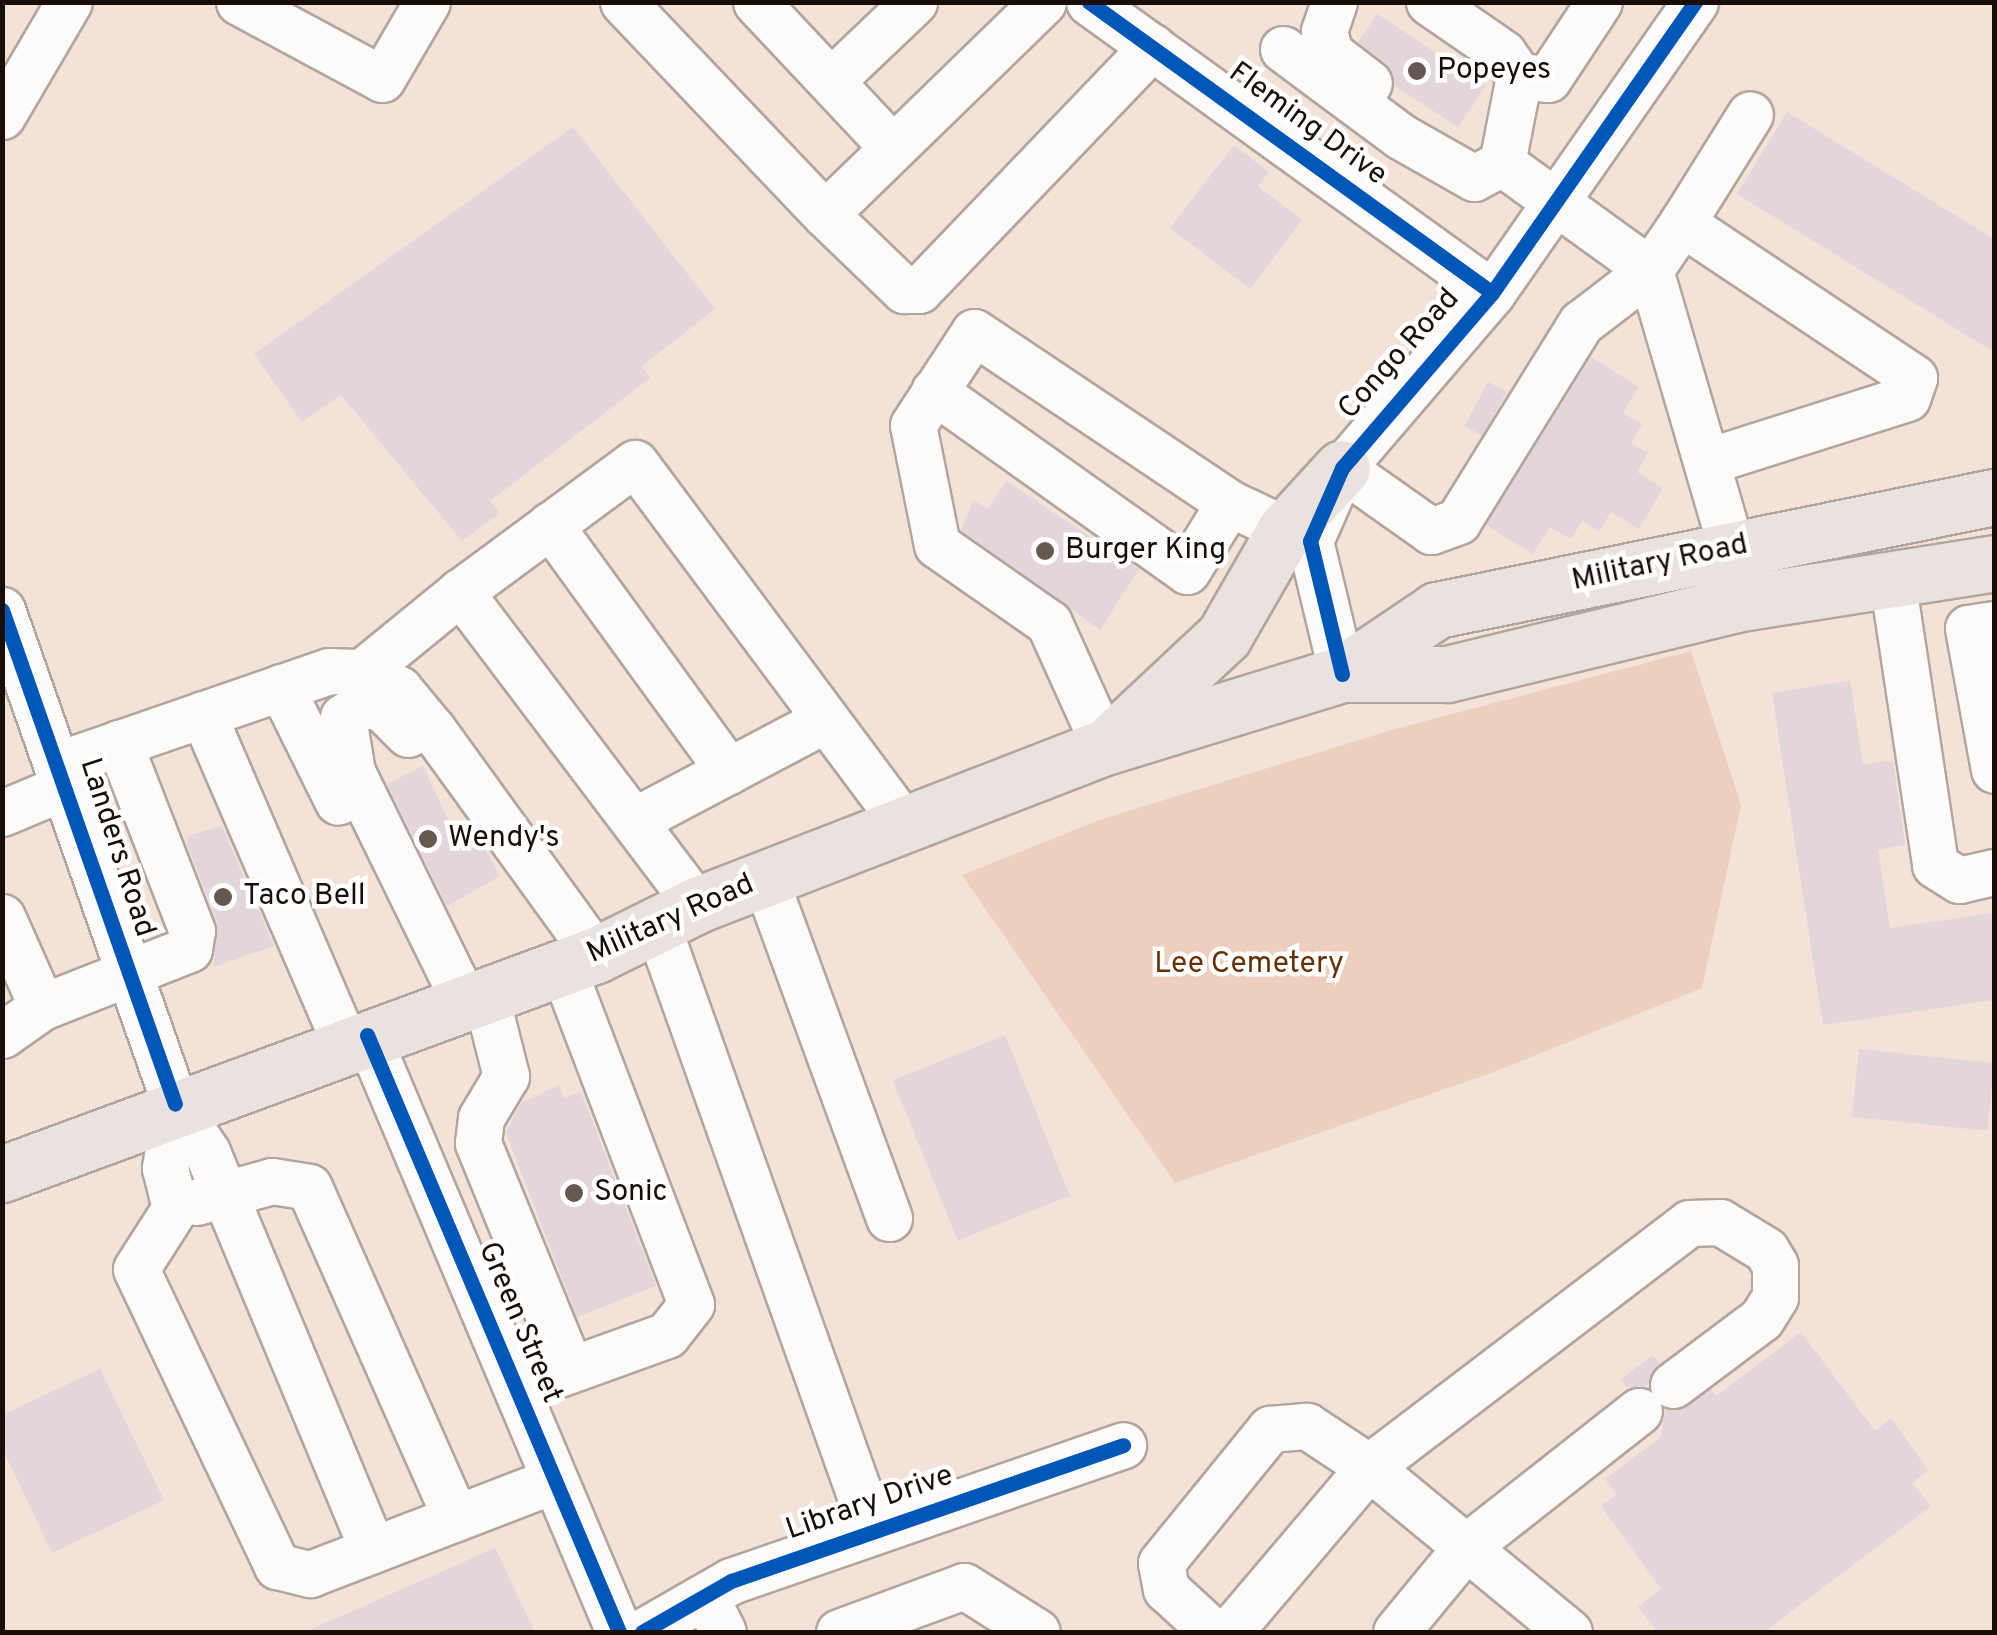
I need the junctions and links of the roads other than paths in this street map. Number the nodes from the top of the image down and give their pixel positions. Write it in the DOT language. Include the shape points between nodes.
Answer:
graph roads {
  1 [pos="69,2"];
  2 [pos="239,2"];
  3 [pos="427,2"];
  4 [pos="622,2"];
  5 [pos="756,2"];
  6 [pos="914,2"];
  7 [pos="1044,2"];
  8 [pos="1089,2"];
  9 [pos="1314,2"];
  10 [pos="1334,2"];
  11 [pos="1392,2"];
  12 [pos="1428,2"];
  13 [pos="1599,2"];
  14 [pos="1695,2"];
  15 [pos="1152,47"];
  16 [pos="1283,48"];
  17 [pos="15,62"];
  18 [pos="1518,80"];
  19 [pos="831,81"];
  20 [pos="1240,110"];
  21 [pos="1750,114"];
  22 [pos="2,116"];
  23 [pos="892,147"];
  24 [pos="1493,167"];
  25 [pos="1557,200"];
  26 [pos="825,214"];
  27 [pos="1682,224"];
  28 [pos="1650,270"];
  29 [pos="1492,293"];
  30 [pos="934,392"];
  31 [pos="1710,460"];
  32 [pos="1342,468"];
  33 [pos="1218,496"];
  34 [pos="1994,497"];
  35 [pos="550,526"];
  36 [pos="1297,535"];
  37 [pos="1732,550"];
  38 [pos="1994,563"];
  39 [pos="1892,580"];
  40 [pos="460,592"];
  41 [pos="4,618"];
  42 [pos="1983,637"];
  43 [pos="1904,660"];
  44 [pos="362,672"];
  45 [pos="1342,674"];
  46 [pos="281,688"];
  47 [pos="203,714"];
  48 [pos="823,721"];
  49 [pos="119,743"];
  50 [pos="1105,747"];
  51 [pos="1994,770"];
  52 [pos="729,771"];
  53 [pos="64,774"];
  54 [pos="472,782"];
  55 [pos="2,813"];
  56 [pos="635,820"];
  57 [pos="904,824"];
  58 [pos="1994,872"];
  59 [pos="764,879"];
  60 [pos="677,913"];
  61 [pos="2,916"];
  62 [pos="579,960"];
  63 [pos="127,970"];
  64 [pos="464,1001"];
  65 [pos="42,1006"];
  66 [pos="2,1035"];
  67 [pos="356,1040"];
  68 [pos="175,1104"];
  69 [pos="2,1174"];
  70 [pos="222,1195"];
  71 [pos="174,1208"];
  72 [pos="889,1218"];
  73 [pos="570,1370"];
  74 [pos="516,1389"];
  75 [pos="1124,1445"];
  76 [pos="1369,1467"];
  77 [pos="555,1480"];
  78 [pos="456,1518"];
  79 [pos="873,1532"];
  80 [pos="1466,1547"];
  81 [pos="373,1550"];
  82 [pos="714,1614"];
  83 [pos="620,1632"];
  84 [pos="642,1632"];
  85 [pos="839,1632"];
  86 [pos="1037,1632"];
  87 [pos="1213,1632"];
  88 [pos="1229,1632"];
  89 [pos="1396,1632"];
  90 [pos="1568,1632"];
  1 -- 17 [label="street"];
  2 -- 3 [label="street" via="382,80"];
  4 -- 26 [label="street"];
  5 -- 19 [label="street"];
  6 -- 19 [label="street"];
  7 -- 23 [label="street"];
  8 -- 15 [label="street, Fleming Drive"];
  9 -- 16 [label="street"];
  10 -- 24 [label="street" via="1324,31 1330,53"];
  11 -- 18 [label="street"];
  12 -- 18 [label="street" via="1503,53"];
  13 -- 18 [label="street" via="1548,78"];
  14 -- 25 [label="street, Congo Road"];
  15 -- 20 [label="street, Fleming Drive"];
  15 -- 26 [label="street" via="919,290 904,290"];
  16 -- 20 [label="street"];
  16 -- 24 [label="street" via="1458,174"];
  17 -- 22 [label="street"];
  18 -- 24 [label="street"];
  19 -- 23 [label="street"];
  20 -- 29 [label="street, Fleming Drive"];
  21 -- 27 [label="street"];
  23 -- 26 [label="street"];
  24 -- 25 [label="street"];
  25 -- 28 [label="street"];
  25 -- 29 [label="street, Congo Road"];
  27 -- 28 [label="street"];
  27 -- 31 [label="street" via="1914,378 1907,398"];
  28 -- 31 [label="street"];
  28 -- 32 [label="street" via="1582,322 1458,521 1431,531"];
  29 -- 32 [label="street, Congo Road"];
  30 -- 33 [label="street" via="974,332"];
  30 -- 33 [label="street" via="1187,570"];
  30 -- 50 [label="street" via="913,425 937,545 1048,623"];
  31 -- 37 [label="street"];
  32 -- 36 [label="main road"];
  33 -- 36 [label="street"];
  34 -- 37 [label="main road, Military Road"];
  35 -- 40 [label="street"];
  35 -- 48 [label="street" via="636,463"];
  35 -- 52 [label="street"];
  36 -- 45 [label="street"];
  36 -- 50 [label="main road" via="1224,636"];
  37 -- 45 [label="main road, Military Road" via="1438,610"];
  38 -- 39 [label="main road, Military Road"];
  39 -- 43 [label="street"];
  39 -- 45 [label="main road, Military Road" via="1740,604 1447,674"];
  40 -- 44 [label="street"];
  40 -- 56 [label="street"];
  41 -- 53 [label="street, Landers Road"];
  42 -- 43 [label="street"];
  42 -- 51 [label="street"];
  43 -- 58 [label="street" via="1936,865 1959,880"];
  44 -- 46 [label="street" via="329,671"];
  44 -- 54 [label="street" via="399,689"];
  45 -- 50 [label="main road, Military Road"];
  46 -- 47 [label="street"];
  46 -- 64 [label="street"];
  47 -- 49 [label="street"];
  47 -- 67 [label="street, Green Street"];
  48 -- 52 [label="street"];
  48 -- 57 [label="street"];
  49 -- 53 [label="street"];
  49 -- 63 [label="street" via="192,931 190,948"];
  50 -- 57 [label="main road, Military Road"];
  52 -- 56 [label="street"];
  53 -- 55 [label="street"];
  53 -- 63 [label="street, Landers Road"];
  54 -- 62 [label="street"];
  54 -- 64 [label="street" via="435,763 381,707 362,704 343,718 352,772"];
  56 -- 60 [label="street"];
  57 -- 59 [label="main road, Military Road"];
  59 -- 60 [label="main road, Military Road"];
  59 -- 72 [label="street"];
  60 -- 62 [label="main road, Military Road"];
  60 -- 79 [label="street"];
  61 -- 65 [label="street"];
  62 -- 64 [label="main road, Military Road"];
  62 -- 73 [label="street" via="691,1304 667,1335"];
  63 -- 65 [label="street"];
  63 -- 68 [label="street, Landers Road"];
  64 -- 67 [label="main road, Military Road"];
  64 -- 73 [label="street" via="506,1076 482,1118 478,1143"];
  65 -- 66 [label="street"];
  67 -- 68 [label="main road, Military Road"];
  67 -- 74 [label="street, Green Street"];
  68 -- 69 [label="main road, Military Road"];
  68 -- 70 [label="street, Landers Road"];
  68 -- 71 [label="street" via="165,1168"];
  70 -- 71 [label="street"];
  70 -- 78 [label="street" via="272,1181 309,1187"];
  70 -- 81 [label="street, Landers Road"];
  71 -- 81 [label="street" via="136,1269 278,1566 310,1574"];
  73 -- 74 [label="street"];
  74 -- 77 [label="street, Green Street"];
  75 -- 79 [label="street, Library Drive"];
  76 -- 80 [label="street"];
  76 -- 80 [label="street" via="1689,1223 1720,1222 1766,1250 1775,1266 1775,1297 1761,1319"];
  76 -- 87 [label="street" via="1306,1426 1270,1428 1158,1570 1182,1608"];
  76 -- 88 [label="street"];
  77 -- 78 [label="street"];
  77 -- 83 [label="street, Green Street"];
  78 -- 81 [label="street"];
  79 -- 82 [label="street, Library Drive"];
  80 -- 89 [label="street"];
  80 -- 90 [label="street"];
  82 -- 84 [label="street, Library Drive"];
  85 -- 86 [label="street" via="964,1586"];
}
